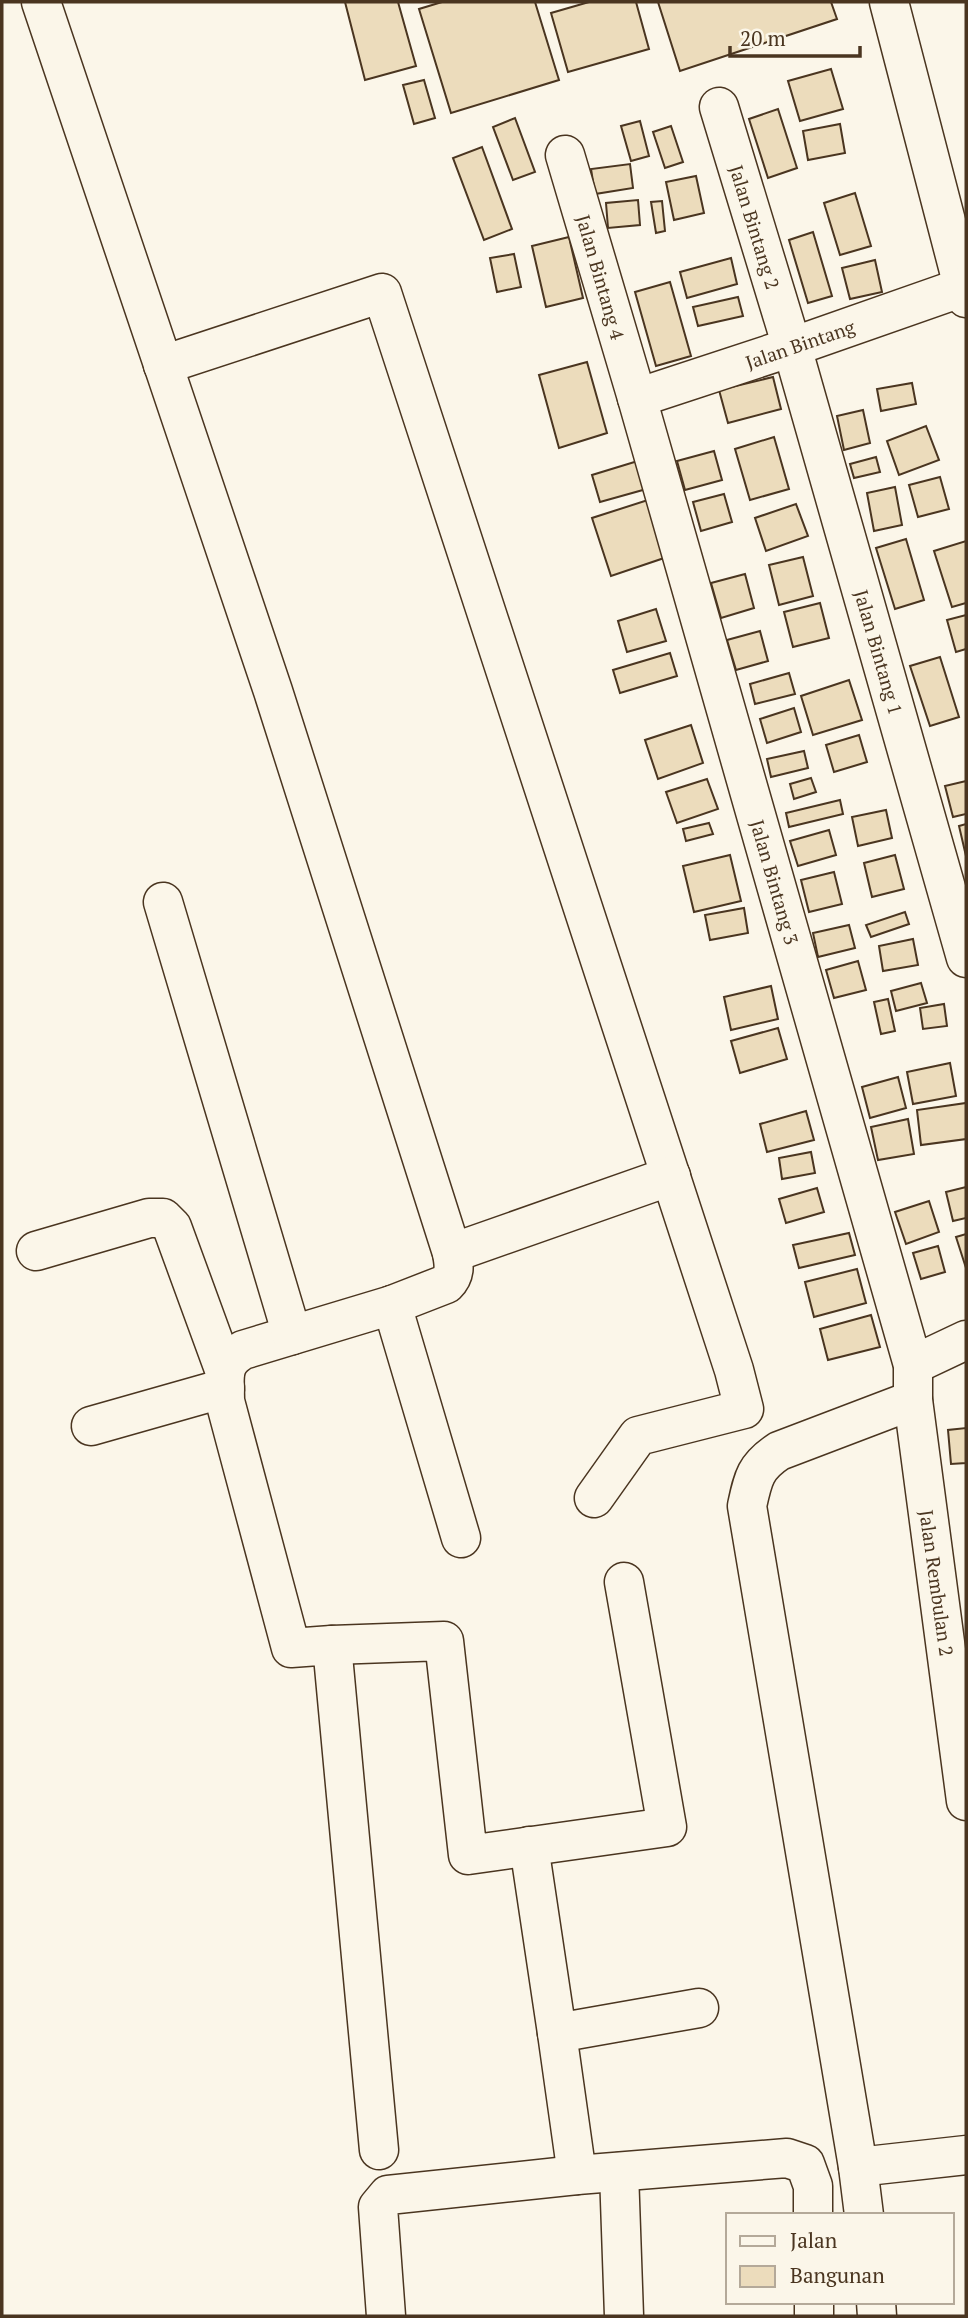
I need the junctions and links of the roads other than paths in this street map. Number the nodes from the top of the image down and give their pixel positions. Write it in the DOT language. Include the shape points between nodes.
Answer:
graph roads {
  1 [pos="41,2"];
  2 [pos="890,2"];
  3 [pos="719,107"];
  4 [pos="565,155"];
  5 [pos="965,292"];
  6 [pos="792,347"];
  7 [pos="163,365"];
  8 [pos="637,398"];
  9 [pos="163,902"];
  10 [pos="966,958"];
  11 [pos="671,1176"];
  12 [pos="36,1251"];
  13 [pos="452,1252"];
  14 [pos="392,1305"];
  15 [pos="292,1335"];
  16 [pos="966,1340"];
  17 [pos="225,1380"];
  18 [pos="913,1382"];
  19 [pos="91,1426"];
  20 [pos="594,1498"];
  21 [pos="461,1538"];
  22 [pos="624,1582"];
  23 [pos="332,1645"];
  24 [pos="966,1801"];
  25 [pos="529,1846"];
  26 [pos="699,2008"];
  27 [pos="557,2033"];
  28 [pos="379,2150"];
  29 [pos="966,2155"];
  30 [pos="858,2167"];
  31 [pos="619,2172"];
  32 [pos="577,2175"];
  33 [pos="813,2213"];
  34 [pos="864,2213"];
  35 [pos="386,2316"];
  36 [pos="624,2316"];
  1 -- 7 [label="street"];
  2 -- 5 [label="street"];
  3 -- 6 [label="street, Jalan Bintang 2"];
  4 -- 8 [label="street, Jalan Bintang 4"];
  5 -- 6 [label="street, Jalan Bintang"];
  6 -- 8 [label="street, Jalan Bintang"];
  6 -- 10 [label="street, Jalan Bintang 1"];
  7 -- 11 [label="street" via="382,293"];
  7 -- 13 [label="street" via="273,691"];
  8 -- 18 [label="street, Jalan Bintang 3"];
  9 -- 15 [label="street"];
  11 -- 13 [label="street"];
  11 -- 20 [label="street" via="744,1409 638,1436"];
  12 -- 17 [label="street" via="149,1218 163,1218 172,1227"];
  13 -- 14 [label="street" via="455,1269 446,1284"];
  14 -- 15 [label="street"];
  14 -- 21 [label="street"];
  15 -- 17 [label="street" via="231,1357"];
  16 -- 18 [label="street"];
  17 -- 19 [label="street"];
  17 -- 23 [label="street" via="225,1401 291,1648"];
  18 -- 24 [label="street, Jalan Rembulan 2"];
  18 -- 30 [label="street" via="763,1461 747,1506"];
  22 -- 25 [label="street" via="667,1827"];
  23 -- 25 [label="street" via="444,1641 468,1855"];
  23 -- 28 [label="street"];
  25 -- 27 [label="street"];
  26 -- 27 [label="street"];
  27 -- 32 [label="street"];
  29 -- 30 [label="street"];
  30 -- 34 [label="street"];
  31 -- 32 [label="street"];
  31 -- 33 [label="street" via="787,2158 805,2164 813,2186"];
  31 -- 36 [label="street"];
  32 -- 35 [label="street" via="388,2195 378,2207"];
}
